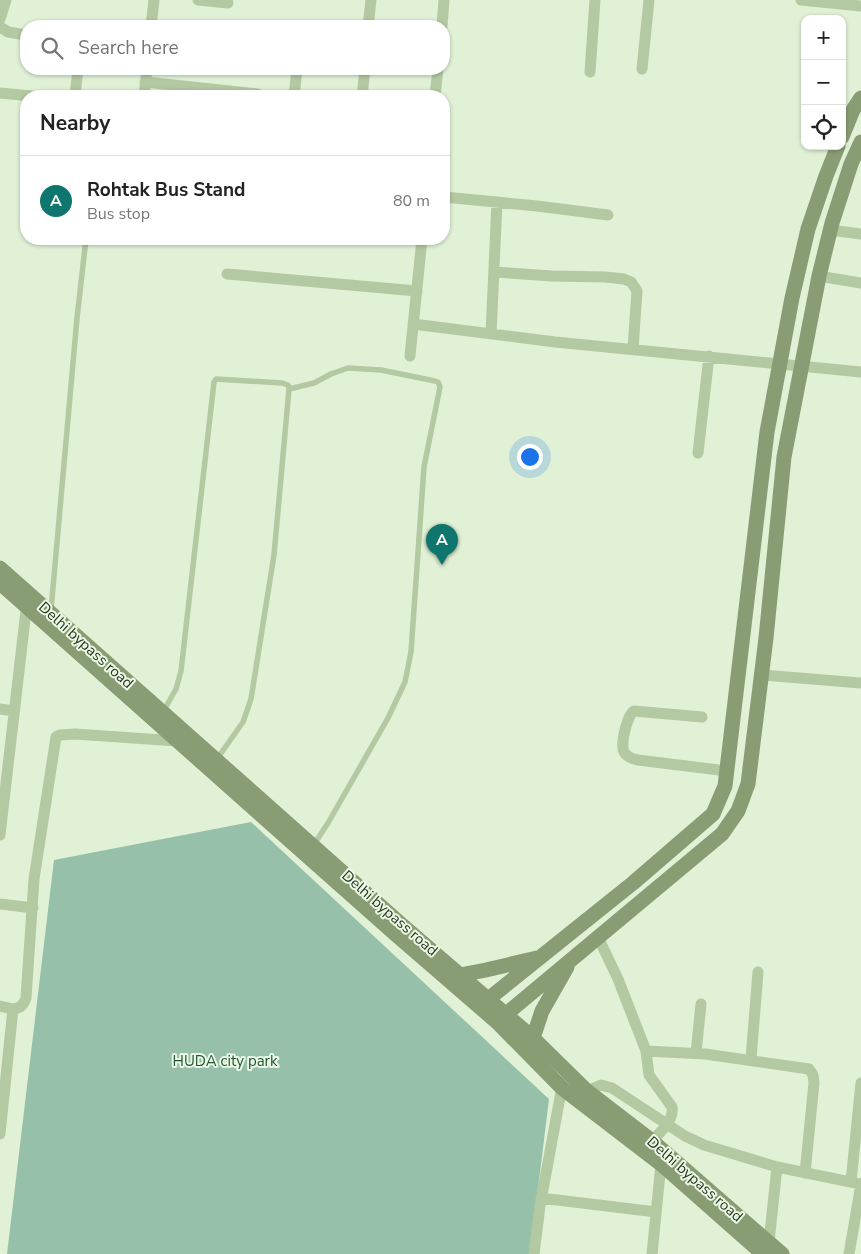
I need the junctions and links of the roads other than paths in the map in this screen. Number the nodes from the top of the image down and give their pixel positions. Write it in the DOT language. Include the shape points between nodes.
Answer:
graph roads {
  1 [pos="6,0"];
  2 [pos="154,0"];
  3 [pos="198,0"];
  4 [pos="371,0"];
  5 [pos="444,0"];
  6 [pos="595,0"];
  7 [pos="649,0"];
  8 [pos="801,0"];
  9 [pos="228,3"];
  10 [pos="861,6"];
  11 [pos="0,19"];
  12 [pos="152,20"];
  13 [pos="369,20"];
  14 [pos="442,20"];
  15 [pos="0,27"];
  16 [pos="20,34"];
  17 [pos="642,70"];
  18 [pos="590,72"];
  19 [pos="77,75"];
  20 [pos="146,75"];
  21 [pos="296,75"];
  22 [pos="364,75"];
  23 [pos="437,75"];
  24 [pos="145,82"];
  25 [pos="76,90"];
  26 [pos="144,90"];
  27 [pos="220,90"];
  28 [pos="294,90"];
  29 [pos="362,90"];
  30 [pos="436,90"];
  31 [pos="0,93"];
  32 [pos="20,95"];
  33 [pos="861,98"];
  34 [pos="846,127"];
  35 [pos="861,142"];
  36 [pos="836,150"];
  37 [pos="450,198"];
  38 [pos="497,202"];
  39 [pos="608,216"];
  40 [pos="830,230"];
  41 [pos="861,234"];
  42 [pos="85,245"];
  43 [pos="421,245"];
  44 [pos="494,272"];
  45 [pos="227,274"];
  46 [pos="819,276"];
  47 [pos="861,283"];
  48 [pos="416,291"];
  49 [pos="414,324"];
  50 [pos="491,334"];
  51 [pos="633,349"];
  52 [pos="410,356"];
  53 [pos="709,356"];
  54 [pos="779,364"];
  55 [pos="801,366"];
  56 [pos="861,372"];
  57 [pos="290,389"];
  58 [pos="698,453"];
  59 [pos="0,568"];
  60 [pos="0,583"];
  61 [pos="27,600"];
  62 [pos="50,620"];
  63 [pos="762,675"];
  64 [pos="861,682"];
  65 [pos="0,709"];
  66 [pos="14,711"];
  67 [pos="159,717"];
  68 [pos="702,717"];
  69 [pos="178,741"];
  70 [pos="212,764"];
  71 [pos="727,771"];
  72 [pos="0,835"];
  73 [pos="311,851"];
  74 [pos="0,904"];
  75 [pos="33,908"];
  76 [pos="598,937"];
  77 [pos="541,957"];
  78 [pos="571,960"];
  79 [pos="758,972"];
  80 [pos="460,975"];
  81 [pos="484,1003"];
  82 [pos="701,1004"];
  83 [pos="0,1006"];
  84 [pos="12,1009"];
  85 [pos="501,1018"];
  86 [pos="533,1038"];
  87 [pos="646,1051"];
  88 [pos="696,1053"];
  89 [pos="751,1059"];
  90 [pos="565,1071"];
  91 [pos="861,1084"];
  92 [pos="562,1088"];
  93 [pos="587,1091"];
  94 [pos="666,1124"];
  95 [pos="0,1134"];
  96 [pos="652,1141"];
  97 [pos="661,1164"];
  98 [pos="777,1167"];
  99 [pos="805,1173"];
  100 [pos="857,1183"];
  101 [pos="541,1198"];
  102 [pos="656,1212"];
  103 [pos="766,1248"];
  104 [pos="534,1254"];
  105 [pos="652,1254"];
  106 [pos="782,1254"];
  107 [pos="849,1254"];
  1 -- 11 [label="street"];
  2 -- 12 [label="street"];
  3 -- 9 [label="street"];
  4 -- 13 [label="street"];
  5 -- 14 [label="street"];
  6 -- 18 [label="street"];
  7 -- 17 [label="street"];
  8 -- 10 [label="street"];
  15 -- 16 [label="street"];
  19 -- 25 [label="street"];
  20 -- 24 [label="street"];
  21 -- 28 [label="street"];
  22 -- 29 [label="street"];
  23 -- 30 [label="street"];
  24 -- 26 [label="street"];
  24 -- 27 [label="street"];
  31 -- 32 [label="street"];
  33 -- 34 [label="main road"];
  35 -- 40 [label="main road"];
  36 -- 54 [label="main road" via="808,229"];
  37 -- 38 [label="street"];
  38 -- 39 [label="street"];
  38 -- 44 [label="street"];
  40 -- 41 [label="street"];
  40 -- 46 [label="main road"];
  42 -- 62 [label="lane"];
  43 -- 48 [label="street"];
  44 -- 50 [label="street"];
  44 -- 51 [label="street" via="605,277 631,282 637,291"];
  45 -- 48 [label="street"];
  46 -- 47 [label="street"];
  46 -- 55 [label="main road"];
  48 -- 49 [label="street"];
  49 -- 50 [label="street"];
  49 -- 52 [label="street"];
  50 -- 51 [label="street"];
  51 -- 53 [label="street"];
  53 -- 54 [label="street"];
  53 -- 58 [label="street"];
  54 -- 55 [label="street"];
  54 -- 71 [label="main road" via="766,432"];
  55 -- 56 [label="street"];
  55 -- 63 [label="main road" via="784,456"];
  57 -- 67 [label="lane" via="282,383 216,379 214,382 181,672 176,689"];
  57 -- 70 [label="lane" via="274,555 251,699 243,722"];
  57 -- 73 [label="lane" via="314,383 348,368 381,370 434,381 440,388 424,467 411,652 405,682 384,726"];
  59 -- 61 [label="main road, Delhi bypass road"];
  60 -- 61 [label="main road, Delhi bypass road"];
  61 -- 62 [label="main road, Delhi bypass road"];
  61 -- 66 [label="street"];
  62 -- 67 [label="main road, Delhi bypass road"];
  63 -- 64 [label="street"];
  63 -- 76 [label="main road" via="748,784 738,812 722,834"];
  65 -- 66 [label="street"];
  66 -- 72 [label="street"];
  67 -- 69 [label="main road, Delhi bypass road"];
  67 -- 70 [label="main road, Delhi bypass road"];
  68 -- 71 [label="street" via="634,711 629,715 622,745 624,751 638,760"];
  69 -- 70 [label="main road, Delhi bypass road"];
  69 -- 75 [label="street" via="75,734 56,737 34,879"];
  70 -- 73 [label="main road, Delhi bypass road"];
  71 -- 77 [label="main road" via="725,786 713,814"];
  73 -- 80 [label="main road, Delhi bypass road"];
  73 -- 81 [label="main road, Delhi bypass road"];
  74 -- 75 [label="street"];
  75 -- 84 [label="street" via="26,998 19,1008"];
  76 -- 78 [label="main road"];
  76 -- 87 [label="street"];
  77 -- 80 [label="main road"];
  77 -- 81 [label="main road"];
  78 -- 85 [label="main road"];
  78 -- 86 [label="main road" via="542,1012"];
  79 -- 89 [label="street"];
  80 -- 81 [label="main road, Delhi bypass road"];
  81 -- 85 [label="main road, Delhi bypass road"];
  82 -- 88 [label="street"];
  83 -- 84 [label="street"];
  84 -- 95 [label="street"];
  85 -- 86 [label="main road, Delhi bypass road"];
  85 -- 92 [label="main road, Delhi bypass road"];
  86 -- 90 [label="main road, Delhi bypass road"];
  87 -- 88 [label="street"];
  87 -- 94 [label="street" via="649,1075 672,1107"];
  88 -- 89 [label="street"];
  89 -- 99 [label="street" via="809,1069 813,1075"];
  90 -- 92 [label="street"];
  90 -- 93 [label="main road, Delhi bypass road"];
  91 -- 100 [label="street"];
  92 -- 97 [label="main road, Delhi bypass road"];
  92 -- 101 [label="street"];
  93 -- 94 [label="street" via="606,1085"];
  93 -- 96 [label="main road, Delhi bypass road"];
  94 -- 96 [label="street"];
  94 -- 98 [label="street" via="704,1144"];
  96 -- 103 [label="main road, Delhi bypass road"];
  97 -- 102 [label="street"];
  97 -- 103 [label="main road, Delhi bypass road"];
  98 -- 99 [label="street"];
  98 -- 103 [label="street"];
  99 -- 100 [label="street"];
  100 -- 107 [label="street"];
  101 -- 102 [label="street"];
  101 -- 104 [label="street"];
  102 -- 105 [label="street"];
  103 -- 106 [label="main road, Delhi bypass road"];
}
